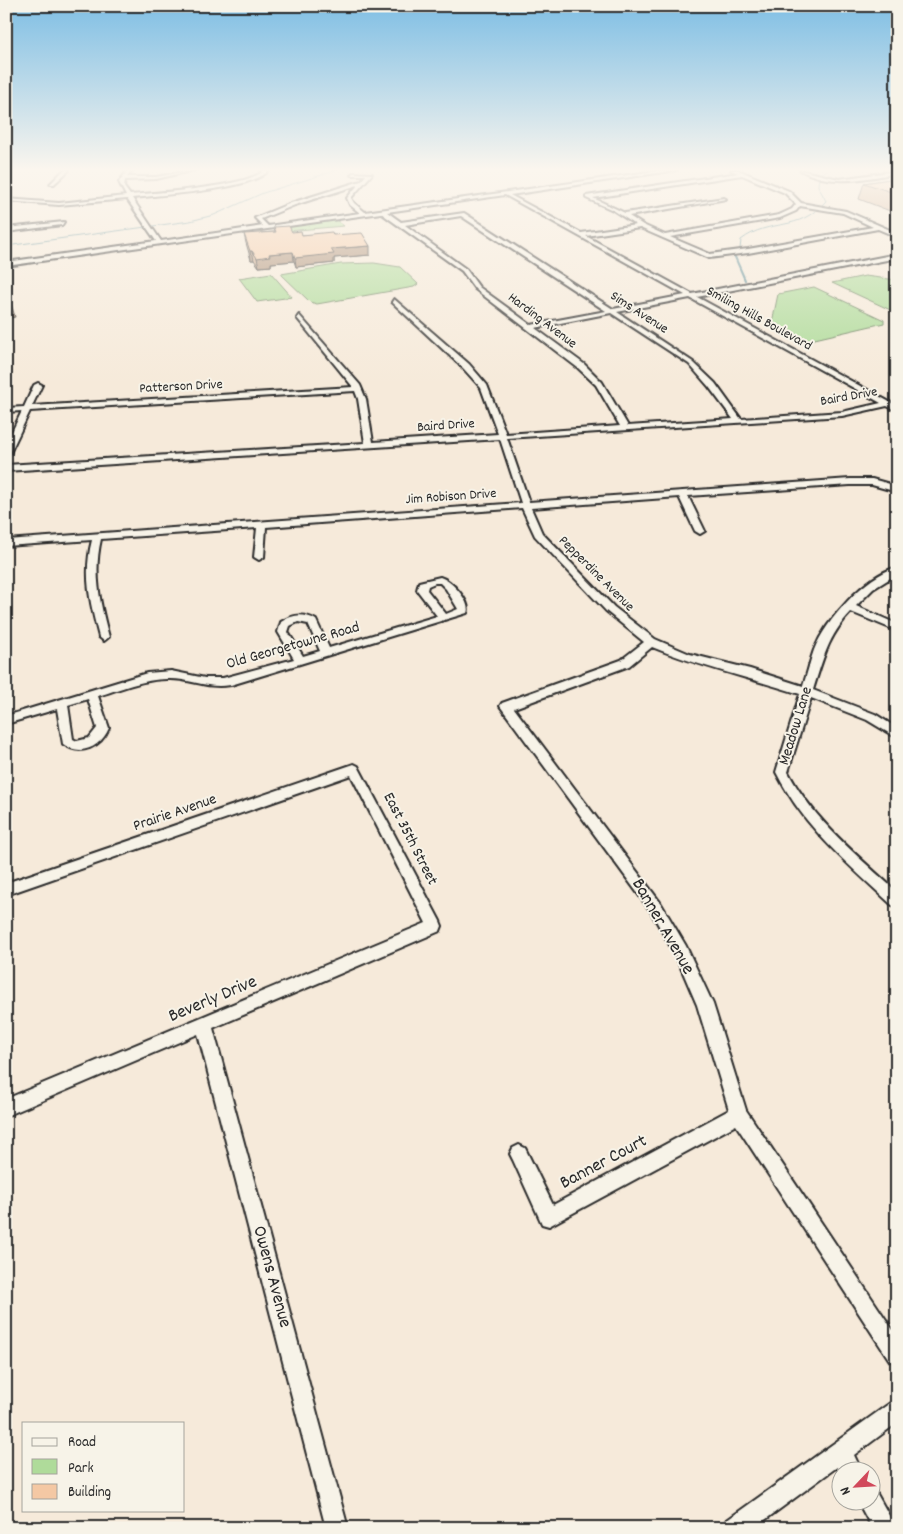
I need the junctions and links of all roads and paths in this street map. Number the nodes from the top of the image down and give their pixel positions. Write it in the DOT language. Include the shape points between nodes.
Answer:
graph roads {
  1 [pos="160,242"];
  2 [pos="424,242"];
  3 [pos="505,242"];
  4 [pos="593,242"];
  5 [pos="678,242"];
  6 [pos="802,242"];
  7 [pos="897,256"];
  8 [pos="6,264"];
  9 [pos="692,295"];
  10 [pos="394,301"];
  11 [pos="613,310"];
  12 [pos="298,317"];
  13 [pos="531,327"];
  14 [pos="38,385"];
  15 [pos="358,389"];
  16 [pos="887,404"];
  17 [pos="27,409"];
  18 [pos="897,409"];
  19 [pos="6,410"];
  20 [pos="738,420"];
  21 [pos="625,428"];
  22 [pos="502,436"];
  23 [pos="368,445"];
  24 [pos="6,453"];
  25 [pos="6,468"];
  26 [pos="897,489"];
  27 [pos="682,493"];
  28 [pos="526,506"];
  29 [pos="262,525"];
  30 [pos="700,530"];
  31 [pos="97,537"];
  32 [pos="6,543"];
  33 [pos="259,557"];
  34 [pos="897,570"];
  35 [pos="849,606"];
  36 [pos="444,618"];
  37 [pos="897,628"];
  38 [pos="104,637"];
  39 [pos="651,642"];
  40 [pos="326,653"];
  41 [pos="301,661"];
  42 [pos="807,692"];
  43 [pos="92,694"];
  44 [pos="62,702"];
  45 [pos="6,720"];
  46 [pos="897,734"];
  47 [pos="354,769"];
  48 [pos="6,889"];
  49 [pos="897,902"];
  50 [pos="435,926"];
  51 [pos="204,1026"];
  52 [pos="6,1108"];
  53 [pos="740,1114"];
  54 [pos="519,1154"];
  55 [pos="897,1354"];
  56 [pos="897,1410"];
  57 [pos="840,1452"];
  58 [pos="846,1462"];
  59 [pos="876,1512"];
  60 [pos="337,1528"];
  61 [pos="736,1528"];
  62 [pos="885,1528"];
  1 -- 8 [label="street"];
  2 -- 13 [label="street, Harding Avenue" via="464,270 477,288"];
  3 -- 11 [label="street, Sims Avenue"];
  4 -- 9 [label="street, Smiling Hills Boulevard"];
  5 -- 6 [label="street" via="709,256"];
  7 -- 9 [label="street"];
  9 -- 11 [label="street"];
  9 -- 16 [label="street, Smiling Hills Boulevard"];
  10 -- 22 [label="street, Pepperdine Avenue" via="477,377 489,398"];
  11 -- 13 [label="street"];
  11 -- 20 [label="street, Sims Avenue" via="690,363 712,385"];
  12 -- 15 [label="street"];
  13 -- 21 [label="street, Harding Avenue" via="592,376"];
  14 -- 17 [label="street"];
  15 -- 17 [label="street, Patterson Drive"];
  15 -- 23 [label="street"];
  16 -- 18 [label="street, Smiling Hills Boulevard"];
  16 -- 20 [label="street, Baird Drive" via="842,414"];
  17 -- 19 [label="street, Patterson Drive"];
  17 -- 24 [label="street"];
  20 -- 21 [label="street, Baird Drive"];
  21 -- 22 [label="street, Baird Drive"];
  22 -- 23 [label="street, Baird Drive"];
  22 -- 28 [label="street, Pepperdine Avenue"];
  23 -- 25 [label="street, Baird Drive"];
  26 -- 27 [label="street, Jim Robison Drive" via="863,482"];
  27 -- 28 [label="street, Jim Robison Drive"];
  27 -- 30 [label="street"];
  28 -- 29 [label="street, Jim Robison Drive"];
  28 -- 39 [label="street, Pepperdine Avenue" via="544,541 610,609"];
  29 -- 31 [label="street, Jim Robison Drive"];
  29 -- 33 [label="street"];
  31 -- 32 [label="street, Jim Robison Drive"];
  31 -- 38 [label="street" via="90,583"];
  34 -- 35 [label="street, Meadow Lane" via="869,587"];
  35 -- 37 [label="street"];
  35 -- 42 [label="street, Meadow Lane" via="820,650"];
  36 -- 40 [label="street, Old Georgetowne Road"];
  39 -- 42 [label="street, Pepperdine Avenue" via="687,657"];
  39 -- 53 [label="street, Banner Avenue" via="625,663 506,706 655,906 681,952 704,1004"];
  40 -- 41 [label="street, Old Georgetowne Road"];
  40 -- 41 [label="street" via="312,622 302,618 292,620 284,624 283,632"];
  41 -- 43 [label="street, Old Georgetowne Road" via="221,683 199,682 166,674"];
  42 -- 46 [label="street, Pepperdine Avenue" via="870,717"];
  42 -- 49 [label="street, Meadow Lane" via="782,772 792,795"];
  43 -- 44 [label="street, Old Georgetowne Road"];
  43 -- 44 [label="street" via="103,728 98,737 83,746 67,741"];
  44 -- 45 [label="street, Old Georgetowne Road"];
  47 -- 48 [label="street, Prairie Avenue"];
  47 -- 50 [label="street, East 35th Street"];
  50 -- 51 [label="street, Beverly Drive"];
  51 -- 52 [label="street, Beverly Drive"];
  51 -- 60 [label="street, Owens Avenue"];
  53 -- 54 [label="street, Banner Court" via="549,1217"];
  53 -- 55 [label="street, Banner Avenue"];
  56 -- 57 [label="street"];
  57 -- 58 [label="street"];
  57 -- 61 [label="street"];
  59 -- 62 [label="street"];
}
